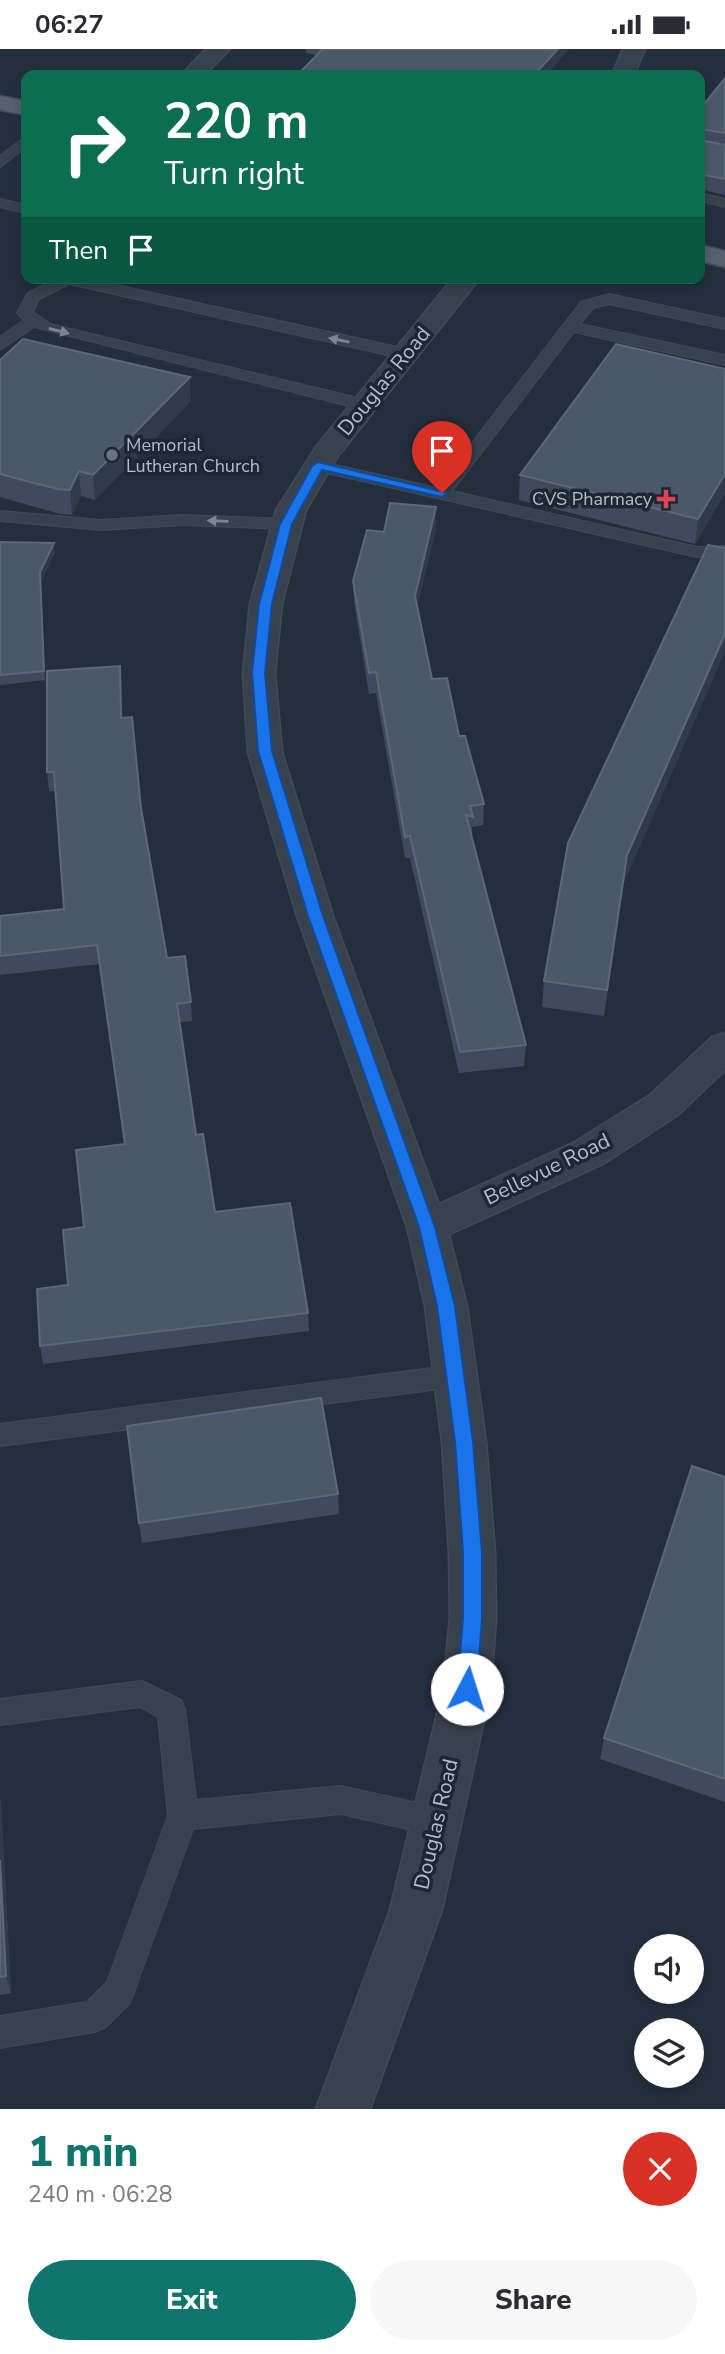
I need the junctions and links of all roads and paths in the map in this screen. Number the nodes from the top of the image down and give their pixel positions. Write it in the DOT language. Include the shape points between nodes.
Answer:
graph roads {
  1 [pos="219,49"];
  2 [pos="634,49"];
  3 [pos="197,70"];
  4 [pos="625,70"];
  5 [pos="0,103"];
  6 [pos="21,107"];
  7 [pos="21,144"];
  8 [pos="0,163"];
  9 [pos="705,198"];
  10 [pos="0,203"];
  11 [pos="725,203"];
  12 [pos="21,208"];
  13 [pos="705,254"];
  14 [pos="725,259"];
  15 [pos="57,284"];
  16 [pos="90,284"];
  17 [pos="462,284"];
  18 [pos="34,320"];
  19 [pos="725,324"];
  20 [pos="571,327"];
  21 [pos="0,345"];
  22 [pos="406,354"];
  23 [pos="725,360"];
  24 [pos="365,405"];
  25 [pos="318,466"];
  26 [pos="442,493"];
  27 [pos="0,516"];
  28 [pos="286,524"];
  29 [pos="725,551"];
  30 [pos="725,1047"];
  31 [pos="427,1227"];
  32 [pos="455,1376"];
  33 [pos="0,1435"];
  34 [pos="0,1712"];
  35 [pos="183,1816"];
  36 [pos="436,1821"];
  37 [pos="0,2032"];
  38 [pos="343,2109"];
  1 -- 3 [label="street"];
  2 -- 4 [label="street"];
  5 -- 6 [label="main road"];
  7 -- 8 [label="lane"];
  9 -- 11 [label="lane"];
  10 -- 12 [label="lane"];
  13 -- 14 [label="main road"];
  15 -- 18 [label="lane" via="33,296 25,313"];
  22 -- 16 [label="lane, one-way"];
  17 -- 22 [label="street, Douglas Road"];
  18 -- 21 [label="lane"];
  18 -- 24 [label="lane, one-way" via="44,327"];
  19 -- 20 [label="lane" via="609,299 587,305"];
  20 -- 23 [label="lane"];
  20 -- 26 [label="lane"];
  22 -- 24 [label="street, Douglas Road"];
  24 -- 25 [label="street, Douglas Road"];
  25 -- 26 [label="lane"];
  25 -- 28 [label="street, Douglas Road"];
  26 -- 29 [label="lane" via="697,552"];
  28 -- 27 [label="lane, one-way" via="183,520 102,525"];
  28 -- 31 [label="street, Douglas Road" via="266,604 259,673 265,751 315,916"];
  30 -- 31 [label="street, Bellevue Road" via="664,1105 589,1153"];
  31 -- 32 [label="street, Douglas Road" via="446,1306"];
  32 -- 33 [label="lane"];
  32 -- 36 [label="street, Douglas Road" via="472,1552 473,1618 467,1689"];
  34 -- 35 [label="lane" via="142,1694 171,1709"];
  35 -- 36 [label="lane" via="340,1800"];
  35 -- 37 [label="lane" via="119,1992 95,2016"];
  36 -- 38 [label="street, Douglas Road" via="416,1910"];
}
